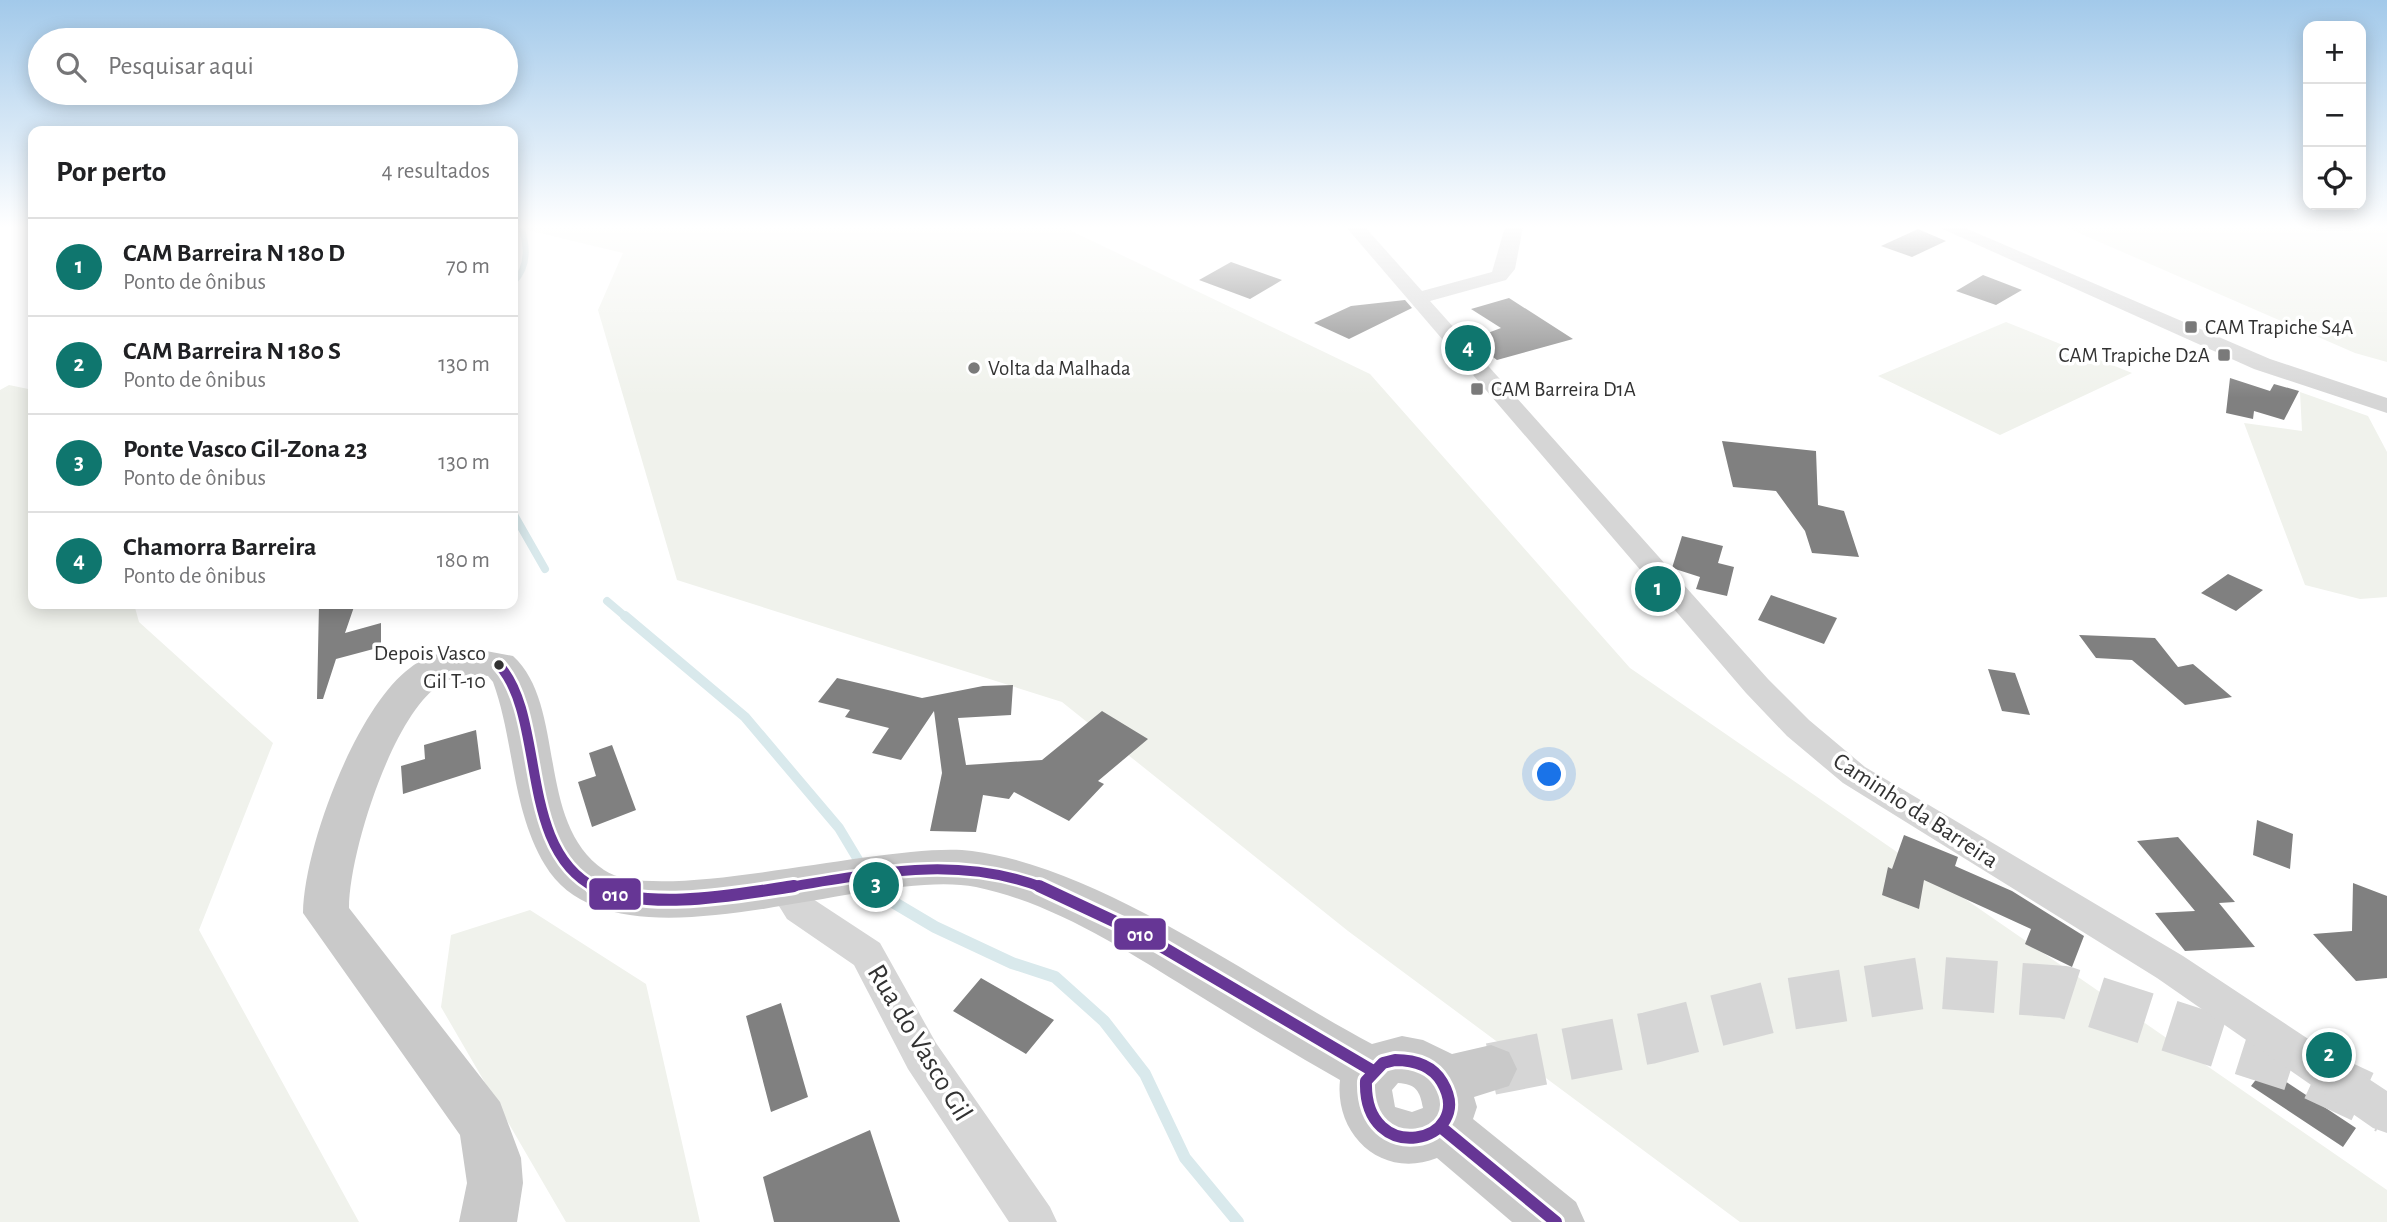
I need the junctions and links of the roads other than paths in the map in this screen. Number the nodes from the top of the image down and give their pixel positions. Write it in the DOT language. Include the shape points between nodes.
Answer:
graph roads {
  1 [pos="1405,284"];
  2 [pos="1469,284"];
  3 [pos="2078,284"];
  4 [pos="1417,298"];
  5 [pos="2387,406"];
  6 [pos="805,882"];
  7 [pos="1373,1071"];
  8 [pos="1459,1092"];
  9 [pos="2387,1114"];
  10 [pos="488,1222"];
  11 [pos="1035,1222"];
  12 [pos="1556,1222"];
  1 -- 4 [label="street, Caminho da Barreira"];
  2 -- 4 [label="street"];
  3 -- 5 [label="street" via="2262,364"];
  4 -- 9 [label="street, Caminho da Barreira" via="1757,687 1836,760 2171,967"];
  6 -- 7 [label="main road" via="902,869 964,867 1022,879 1167,951"];
  6 -- 10 [label="main road" via="716,895 641,898 592,886 572,871 553,838 508,672 499,664 484,661 454,663 420,678 400,696 368,755 346,814 325,882 326,913 481,1120 497,1165"];
  6 -- 11 [label="street, Rua do Vasco Gil" via="800,909 867,954 922,1056"];
  7 -- 8 [label="main road" via="1382,1063 1422,1062"];
  7 -- 8 [label="main road" via="1366,1081 1365,1106 1380,1128 1405,1139 1420,1139"];
  8 -- 12 [label="main road" via="1486,1167"];
}
